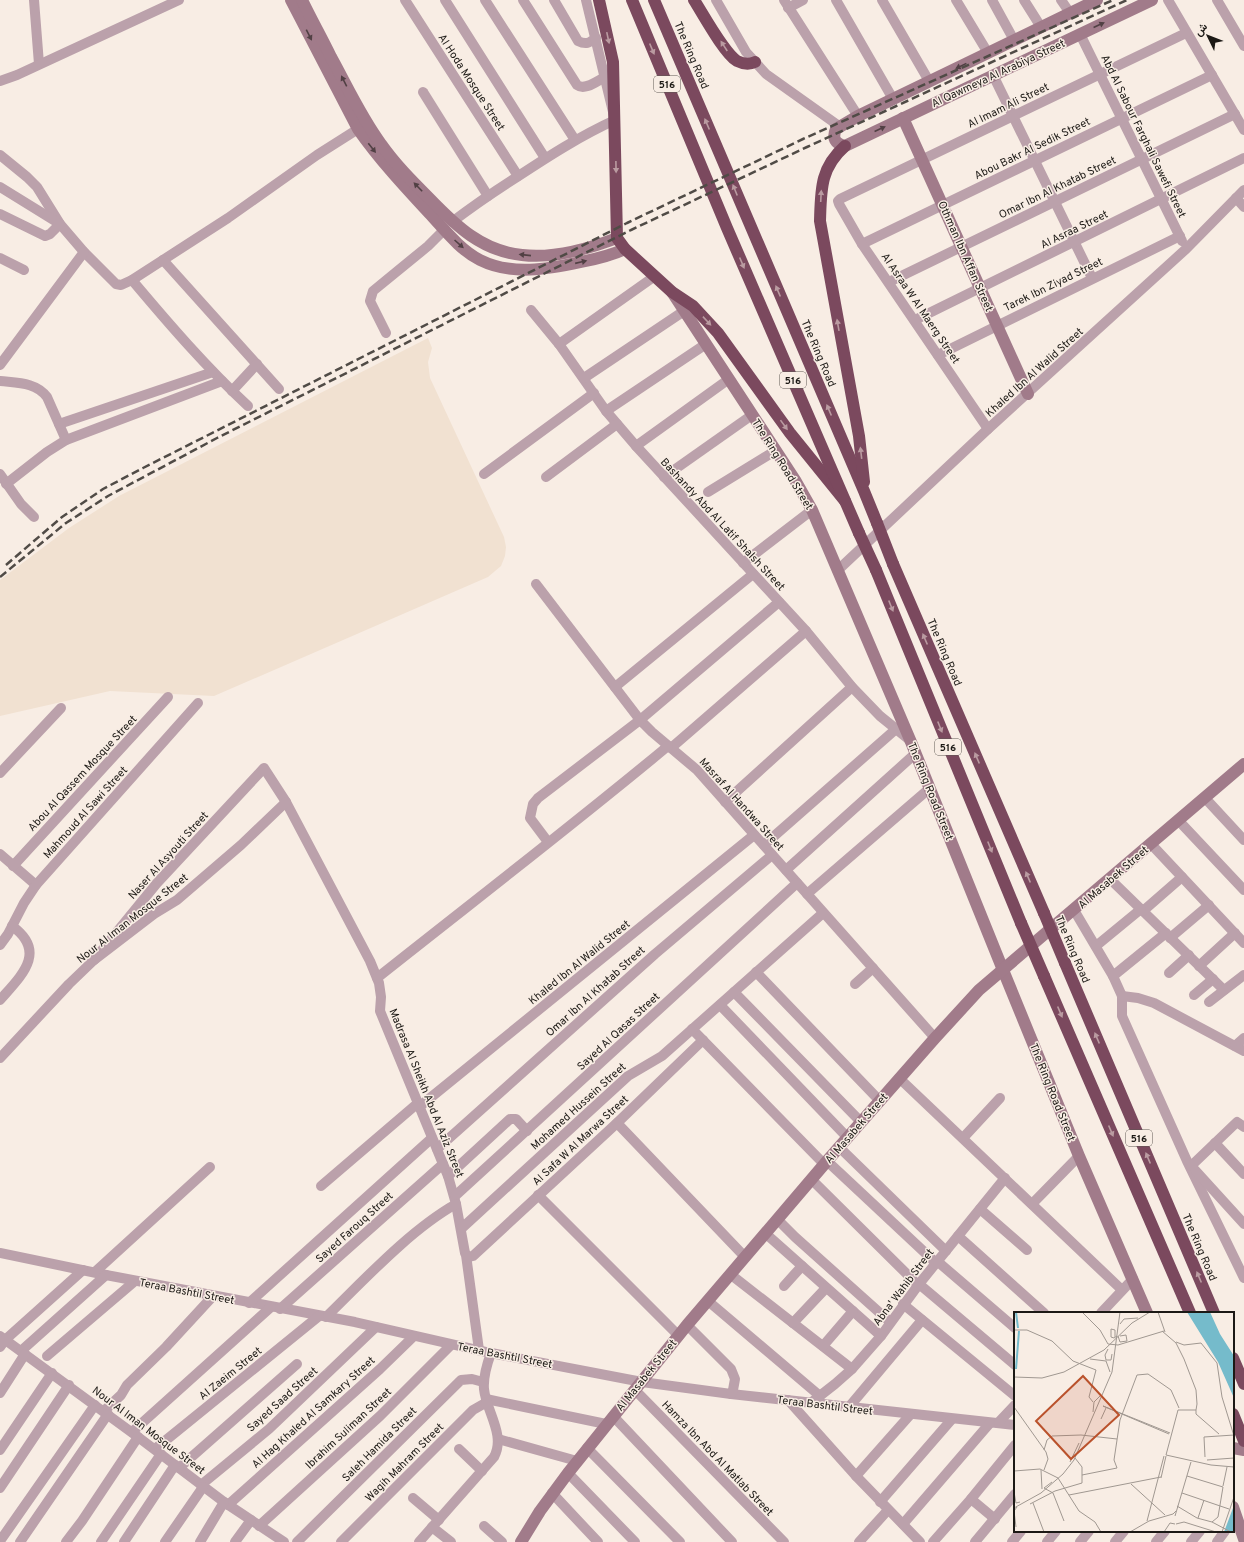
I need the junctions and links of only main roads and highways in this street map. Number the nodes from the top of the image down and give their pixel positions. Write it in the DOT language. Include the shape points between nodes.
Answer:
graph roads {
  1 [pos="599,0"];
  2 [pos="632,0"];
  3 [pos="654,0"];
  4 [pos="694,0"];
  5 [pos="755,62"];
  6 [pos="845,146"];
  7 [pos="864,491"];
  8 [pos="845,501"];
  9 [pos="1190,1312"];
  10 [pos="1214,1312"];
  11 [pos="1234,1360"];
  12 [pos="1244,1383"];
  13 [pos="1234,1416"];
  14 [pos="1244,1441"];
  1 -- 8 [label="highway, one-way" via="613,62 617,238 625,249 718,333 799,445"];
  2 -- 8 [label="highway, 516, one-way" via="701,168"];
  7 -- 3 [label="highway, The Ring Road / 516, one-way"];
  5 -- 4 [label="highway, one-way" via="743,63 732,56"];
  7 -- 6 [label="highway, one-way" via="859,436 820,221 824,177 832,160"];
  10 -- 7 [label="highway, The Ring Road / 516, one-way, bridge"];
  8 -- 9 [label="highway, 516, one-way, bridge" via="876,570 1021,923"];
  11 -- 12 [label="highway"];
  13 -- 14 [label="highway"];
}
